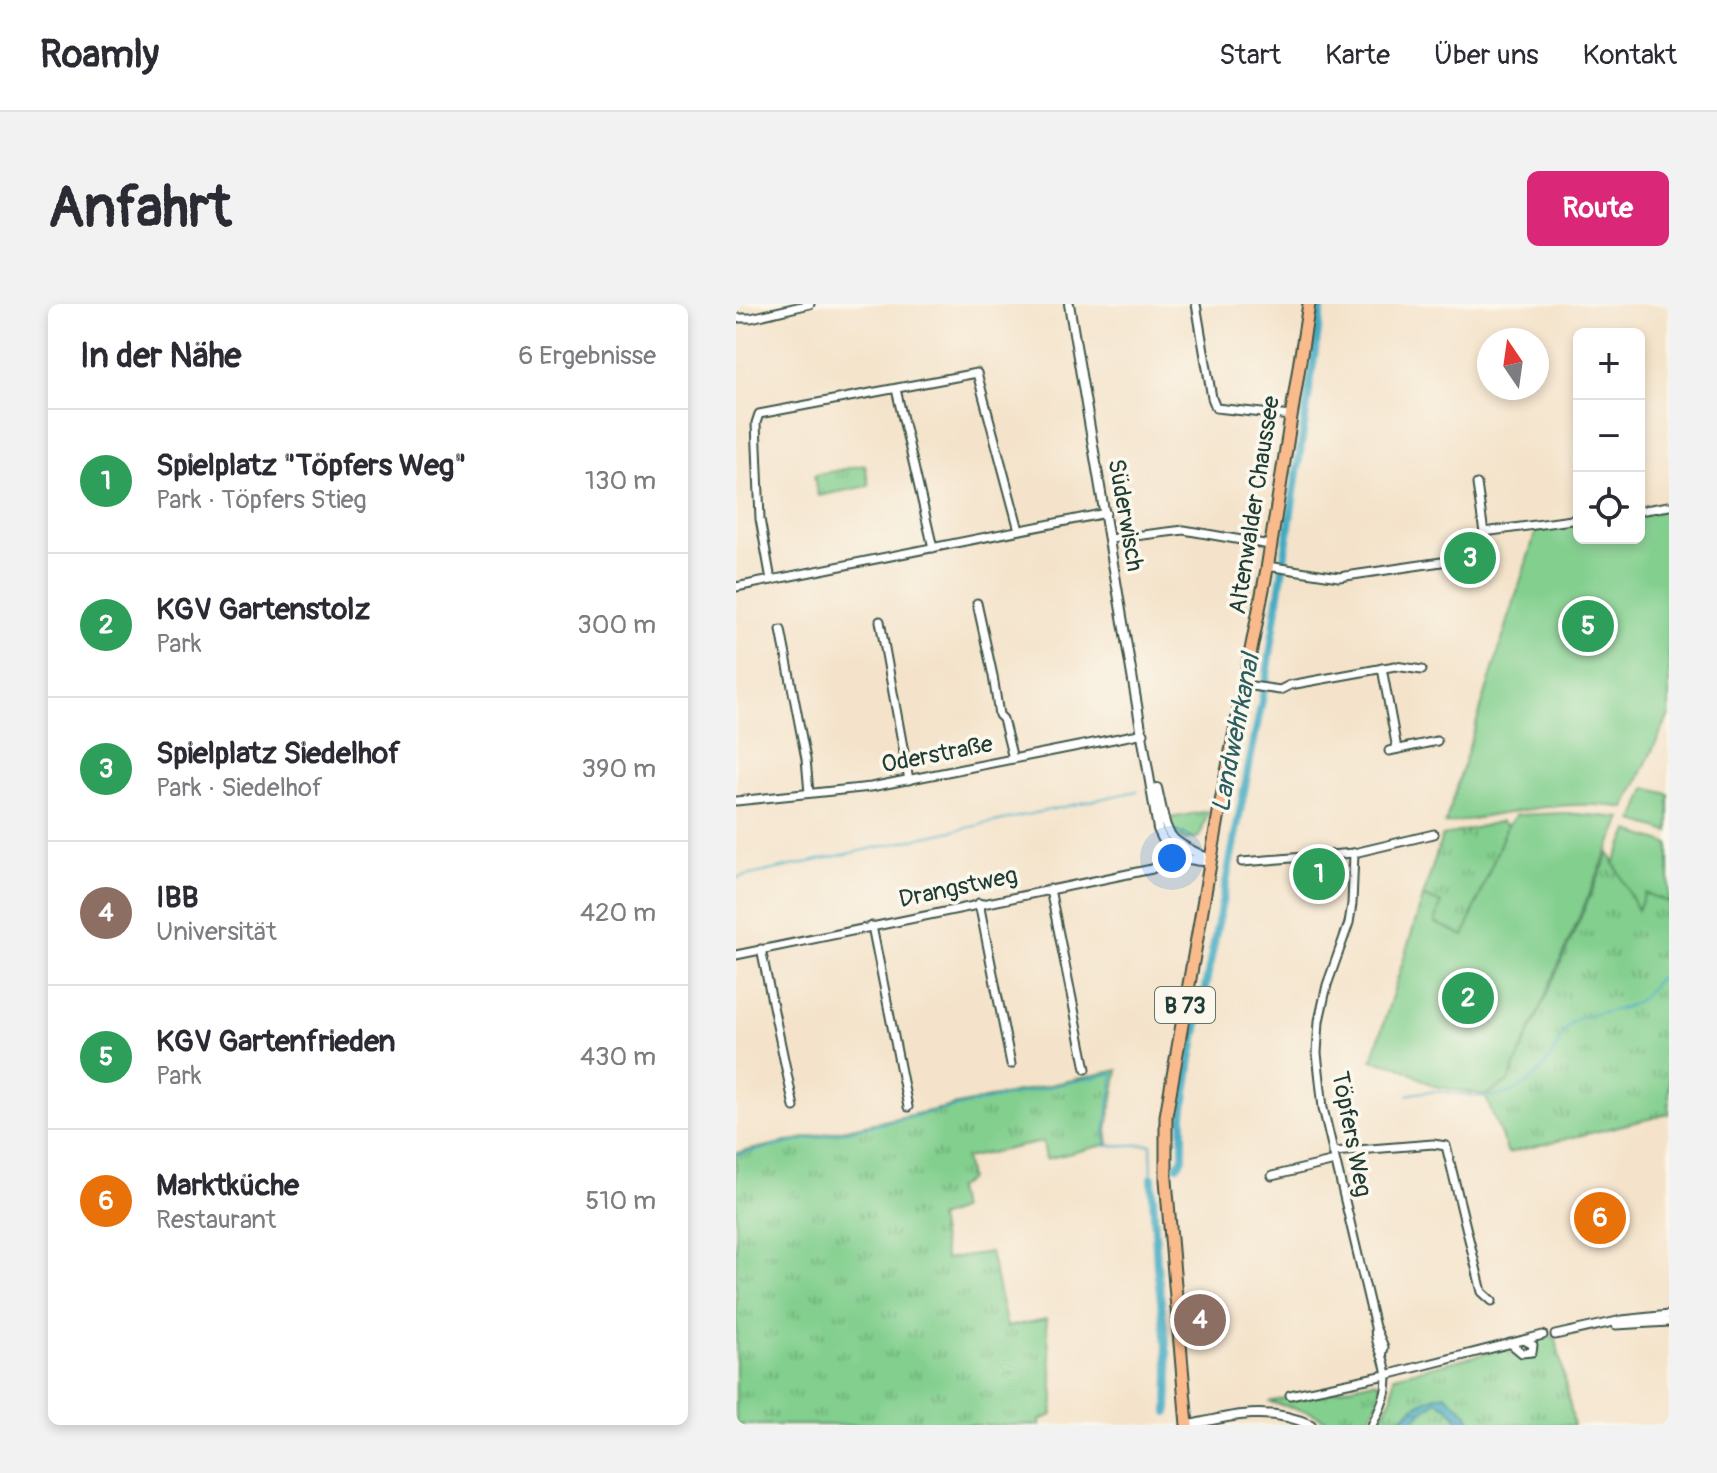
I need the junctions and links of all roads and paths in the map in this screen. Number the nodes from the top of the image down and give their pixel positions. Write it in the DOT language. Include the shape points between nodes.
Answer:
graph roads {
  1 [pos="810,304"];
  2 [pos="1069,304"];
  3 [pos="1196,304"];
  4 [pos="1309,304"];
  5 [pos="736,318"];
  6 [pos="896,389"];
  7 [pos="1291,416"];
  8 [pos="1477,484"];
  9 [pos="1669,506"];
  10 [pos="1645,510"];
  11 [pos="1106,513"];
  12 [pos="1573,519"];
  13 [pos="1019,530"];
  14 [pos="1482,536"];
  15 [pos="1110,539"];
  16 [pos="1270,545"];
  17 [pos="933,548"];
  18 [pos="1455,560"];
  19 [pos="1272,567"];
  20 [pos="771,580"];
  21 [pos="736,587"];
  22 [pos="977,603"];
  23 [pos="880,621"];
  24 [pos="781,630"];
  25 [pos="1382,668"];
  26 [pos="1422,670"];
  27 [pos="1245,685"];
  28 [pos="1144,733"];
  29 [pos="1437,741"];
  30 [pos="1013,759"];
  31 [pos="909,780"];
  32 [pos="809,793"];
  33 [pos="736,801"];
  34 [pos="1434,834"];
  35 [pos="1178,850"];
  36 [pos="1354,853"];
  37 [pos="1211,861"];
  38 [pos="1242,862"];
  39 [pos="1050,889"];
  40 [pos="979,903"];
  41 [pos="872,926"];
  42 [pos="761,949"];
  43 [pos="736,955"];
  44 [pos="1011,1064"];
  45 [pos="1086,1069"];
  46 [pos="794,1107"];
  47 [pos="908,1107"];
  48 [pos="1333,1152"];
  49 [pos="1335,1161"];
  50 [pos="1272,1176"];
  51 [pos="1492,1301"];
  52 [pos="1669,1315"];
  53 [pos="1669,1322"];
  54 [pos="1602,1325"];
  55 [pos="1543,1335"];
  56 [pos="1555,1335"];
  57 [pos="1524,1340"];
  58 [pos="1510,1343"];
  59 [pos="1386,1375"];
  60 [pos="1290,1395"];
  61 [pos="1188,1425"];
  62 [pos="1311,1425"];
  63 [pos="1372,1425"];
  1 -- 5 [label="street"];
  2 -- 11 [label="street, Süderwisch"];
  3 -- 7 [label="street" via="1216,408"];
  4 -- 7 [label="main road, Altenwalder Chaussee / B 73"];
  6 -- 13 [label="street" via="977,373"];
  6 -- 17 [label="street"];
  6 -- 20 [label="street" via="759,414 760,519"];
  7 -- 16 [label="main road, Altenwalder Chaussee / B 73"];
  8 -- 14 [label="street"];
  9 -- 10 [label="street"];
  11 -- 13 [label="street"];
  11 -- 15 [label="street, Süderwisch"];
  12 -- 14 [label="street"];
  13 -- 17 [label="street"];
  14 -- 18 [label="street" via="1456,543"];
  14 -- 18 [label="street" via="1487,564 1483,574 1461,576"];
  15 -- 16 [label="street" via="1184,530"];
  15 -- 28 [label="street, Süderwisch"];
  16 -- 19 [label="main road, Altenwalder Chaussee / B 73"];
  17 -- 20 [label="street"];
  18 -- 19 [label="street" via="1339,577"];
  19 -- 27 [label="main road, Altenwalder Chaussee / B 73"];
  20 -- 21 [label="street"];
  22 -- 30 [label="street"];
  23 -- 31 [label="street"];
  24 -- 32 [label="street"];
  25 -- 26 [label="street"];
  25 -- 27 [label="street" via="1280,690"];
  25 -- 29 [label="street" via="1393,750"];
  27 -- 37 [label="main road, Altenwalder Chaussee / B 73"];
  28 -- 30 [label="street, Oderstraße"];
  28 -- 35 [label="street, Süderwisch" via="1158,829 1168,848"];
  30 -- 31 [label="street, Oderstraße"];
  31 -- 32 [label="street, Oderstraße"];
  32 -- 33 [label="street, Oderstraße"];
  34 -- 36 [label="street"];
  35 -- 37 [label="street" via="1195,861"];
  35 -- 39 [label="street, Drangstweg" via="1152,869"];
  36 -- 38 [label="street"];
  36 -- 48 [label="street, Töpfers Weg" via="1349,923 1319,1021 1319,1082"];
  37 -- 61 [label="main road, Altenwalder Chaussee / B 73" via="1172,1072 1164,1149"];
  39 -- 40 [label="street, Drangstweg"];
  39 -- 45 [label="street"];
  40 -- 41 [label="street, Drangstweg"];
  40 -- 44 [label="street"];
  41 -- 42 [label="street, Drangstweg"];
  41 -- 47 [label="street"];
  42 -- 43 [label="street, Drangstweg"];
  42 -- 46 [label="street"];
  48 -- 49 [label="street, Töpfers Weg"];
  48 -- 51 [label="street" via="1446,1146 1482,1292"];
  49 -- 50 [label="street"];
  49 -- 59 [label="street, Töpfers Weg" via="1375,1327 1382,1336"];
  52 -- 54 [label="street"];
  53 -- 54 [label="street"];
  54 -- 56 [label="street"];
  55 -- 57 [label="street"];
  57 -- 58 [label="street"];
  57 -- 58 [label="street" via="1533,1345 1532,1352 1522,1353"];
  58 -- 59 [label="street"];
  59 -- 60 [label="street"];
  59 -- 63 [label="street, Töpfers Weg" via="1384,1403"];
  61 -- 62 [label="street" via="1265,1412"];
}
